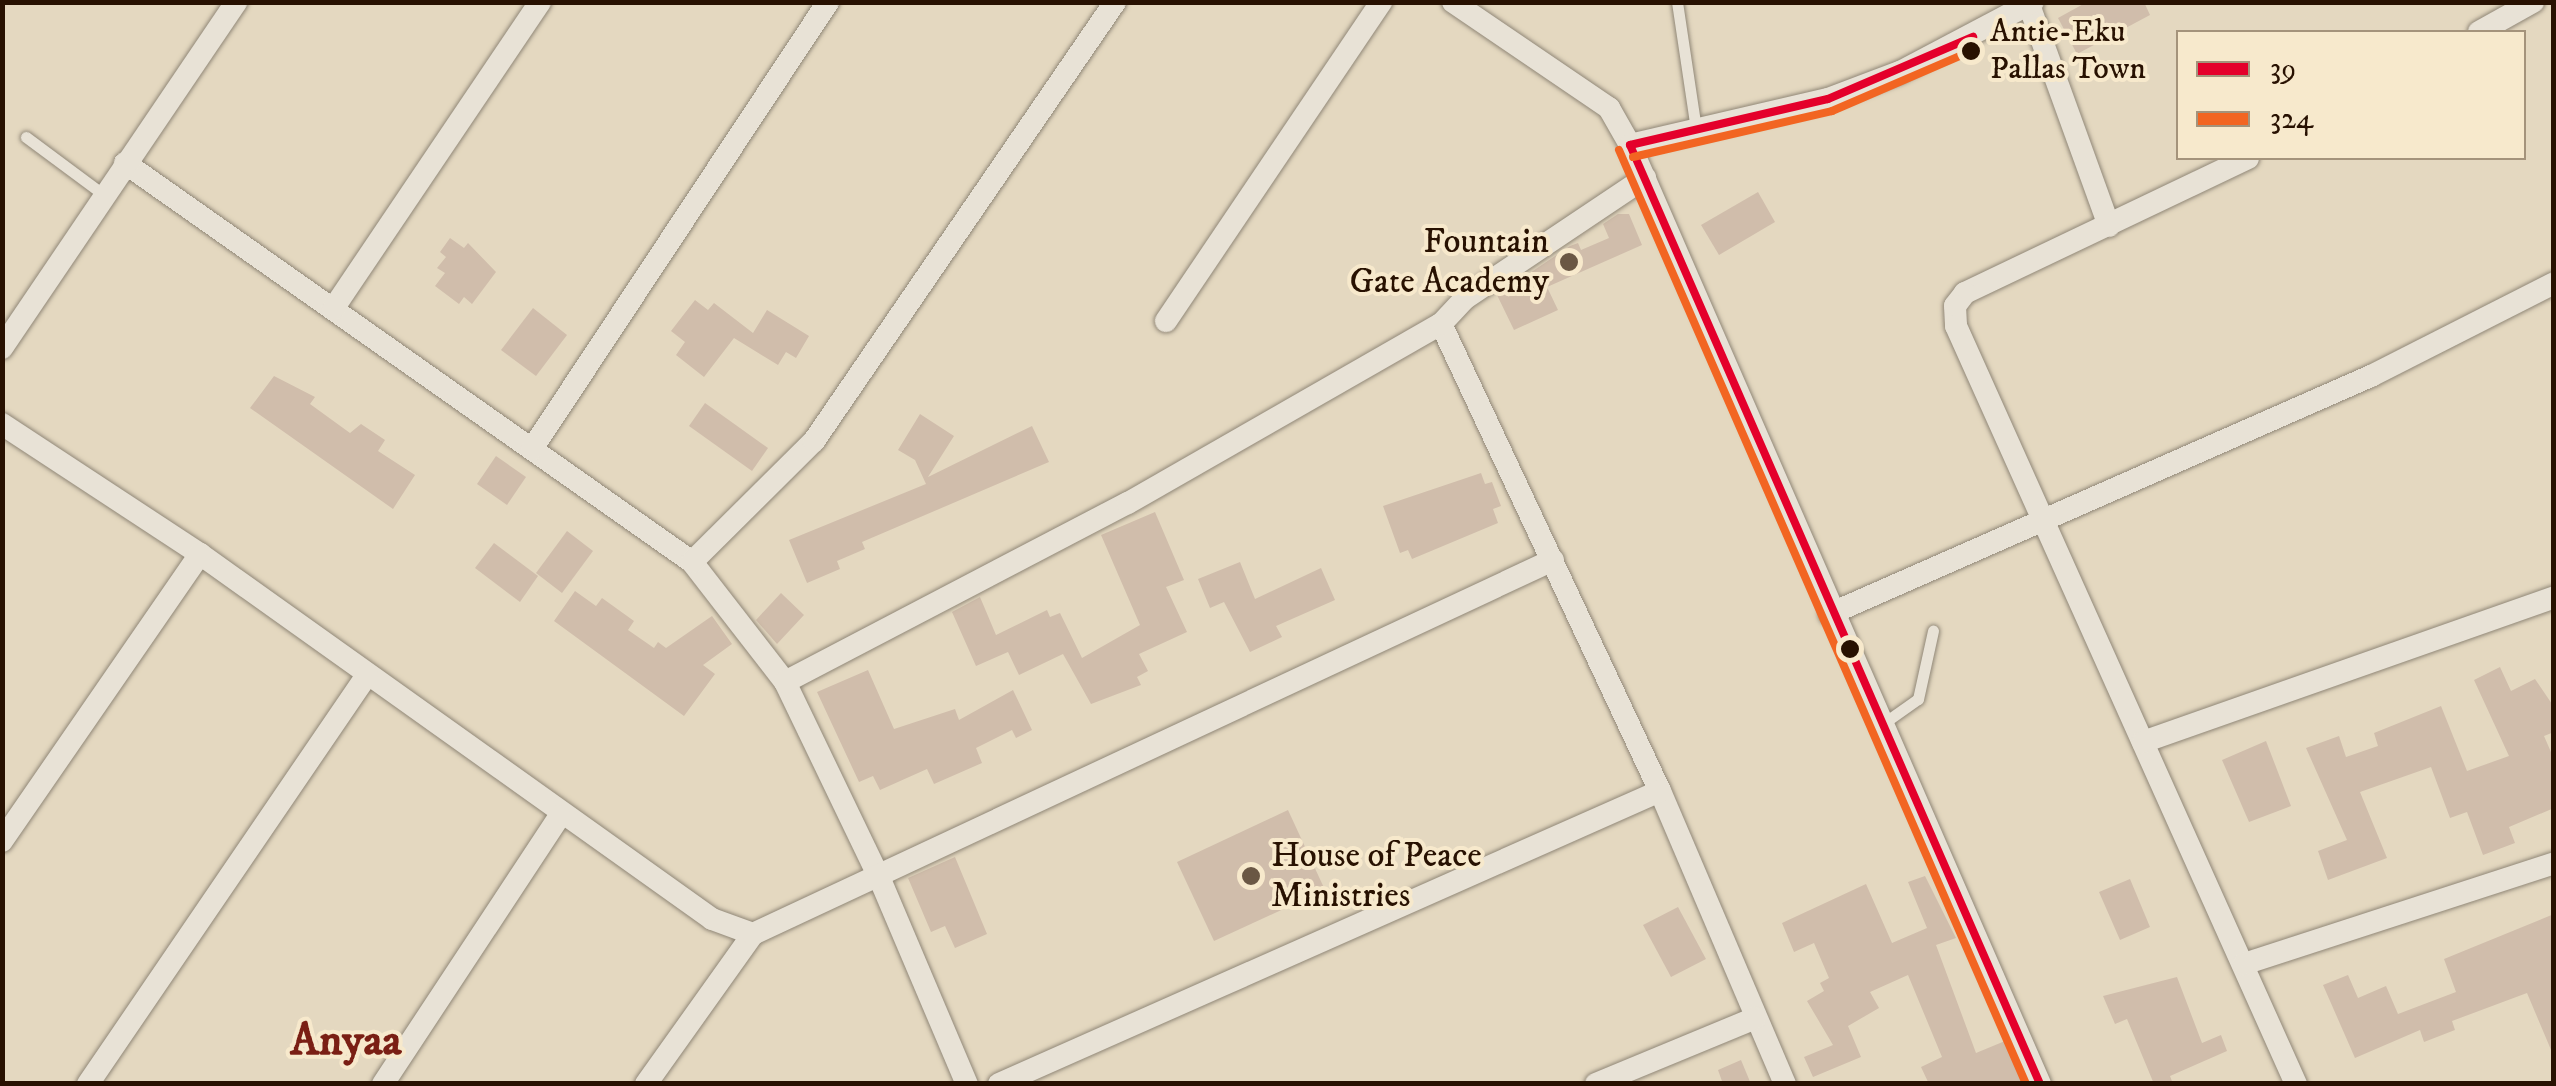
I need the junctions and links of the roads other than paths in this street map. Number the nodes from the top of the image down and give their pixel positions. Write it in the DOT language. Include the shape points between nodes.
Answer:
graph roads {
  1 [pos="236,2"];
  2 [pos="540,2"];
  3 [pos="828,2"];
  4 [pos="1115,2"];
  5 [pos="1381,2"];
  6 [pos="1453,2"];
  7 [pos="1676,2"];
  8 [pos="2532,2"];
  9 [pos="2031,3"];
  10 [pos="2483,30"];
  11 [pos="1696,129"];
  12 [pos="26,137"];
  13 [pos="1630,144"];
  14 [pos="2244,160"];
  15 [pos="125,163"];
  16 [pos="1646,178"];
  17 [pos="104,195"];
  18 [pos="2109,226"];
  19 [pos="2554,283"];
  20 [pos="333,309"];
  21 [pos="1166,321"];
  22 [pos="1441,324"];
  23 [pos="8,340"];
  24 [pos="2,424"];
  25 [pos="532,449"];
  26 [pos="2041,518"];
  27 [pos="200,554"];
  28 [pos="1554,560"];
  29 [pos="692,562"];
  30 [pos="2554,598"];
  31 [pos="1830,614"];
  32 [pos="1933,631"];
  33 [pos="368,675"];
  34 [pos="784,682"];
  35 [pos="1880,726"];
  36 [pos="2142,742"];
  37 [pos="1660,791"];
  38 [pos="560,816"];
  39 [pos="2,841"];
  40 [pos="2554,862"];
  41 [pos="880,877"];
  42 [pos="752,934"];
  43 [pos="2244,964"];
  44 [pos="1755,1018"];
  45 [pos="88,1084"];
  46 [pos="382,1084"];
  47 [pos="646,1084"];
  48 [pos="966,1084"];
  49 [pos="999,1084"];
  50 [pos="1596,1084"];
  51 [pos="1786,1084"];
  52 [pos="2040,1084"];
  53 [pos="2296,1084"];
  1 -- 15 [label="street"];
  2 -- 20 [label="street"];
  3 -- 25 [label="street"];
  4 -- 29 [label="street" via="814,441"];
  5 -- 21 [label="street"];
  6 -- 13 [label="street" via="1609,108"];
  7 -- 11 [label="lane"];
  8 -- 10 [label="street"];
  9 -- 11 [label="street" via="1900,72 1828,98"];
  9 -- 18 [label="street"];
  11 -- 13 [label="street"];
  12 -- 17 [label="lane"];
  13 -- 16 [label="street"];
  14 -- 18 [label="street"];
  15 -- 17 [label="street"];
  15 -- 20 [label="street"];
  15 -- 23 [label="lane"];
  16 -- 22 [label="street" via="1464,299"];
  16 -- 31 [label="street"];
  17 -- 23 [label="street"];
  18 -- 26 [label="street" via="1965,293 1955,306 1956,326"];
  19 -- 26 [label="street" via="2371,376"];
  20 -- 25 [label="street"];
  22 -- 28 [label="street"];
  22 -- 34 [label="street" via="1128,503"];
  24 -- 27 [label="street"];
  25 -- 29 [label="street"];
  26 -- 31 [label="street"];
  26 -- 36 [label="street"];
  27 -- 33 [label="street"];
  27 -- 39 [label="street"];
  28 -- 37 [label="street"];
  28 -- 41 [label="street"];
  29 -- 34 [label="street"];
  30 -- 36 [label="street"];
  31 -- 35 [label="street"];
  32 -- 35 [label="lane" via="1918,699"];
  33 -- 38 [label="street"];
  33 -- 45 [label="street"];
  34 -- 41 [label="street"];
  35 -- 52 [label="street"];
  36 -- 43 [label="street"];
  37 -- 44 [label="street"];
  37 -- 49 [label="street"];
  38 -- 42 [label="street" via="712,920"];
  38 -- 46 [label="street"];
  40 -- 43 [label="street"];
  41 -- 42 [label="street"];
  41 -- 48 [label="street"];
  42 -- 47 [label="street"];
  43 -- 53 [label="street"];
  44 -- 50 [label="street"];
  44 -- 51 [label="street"];
}
